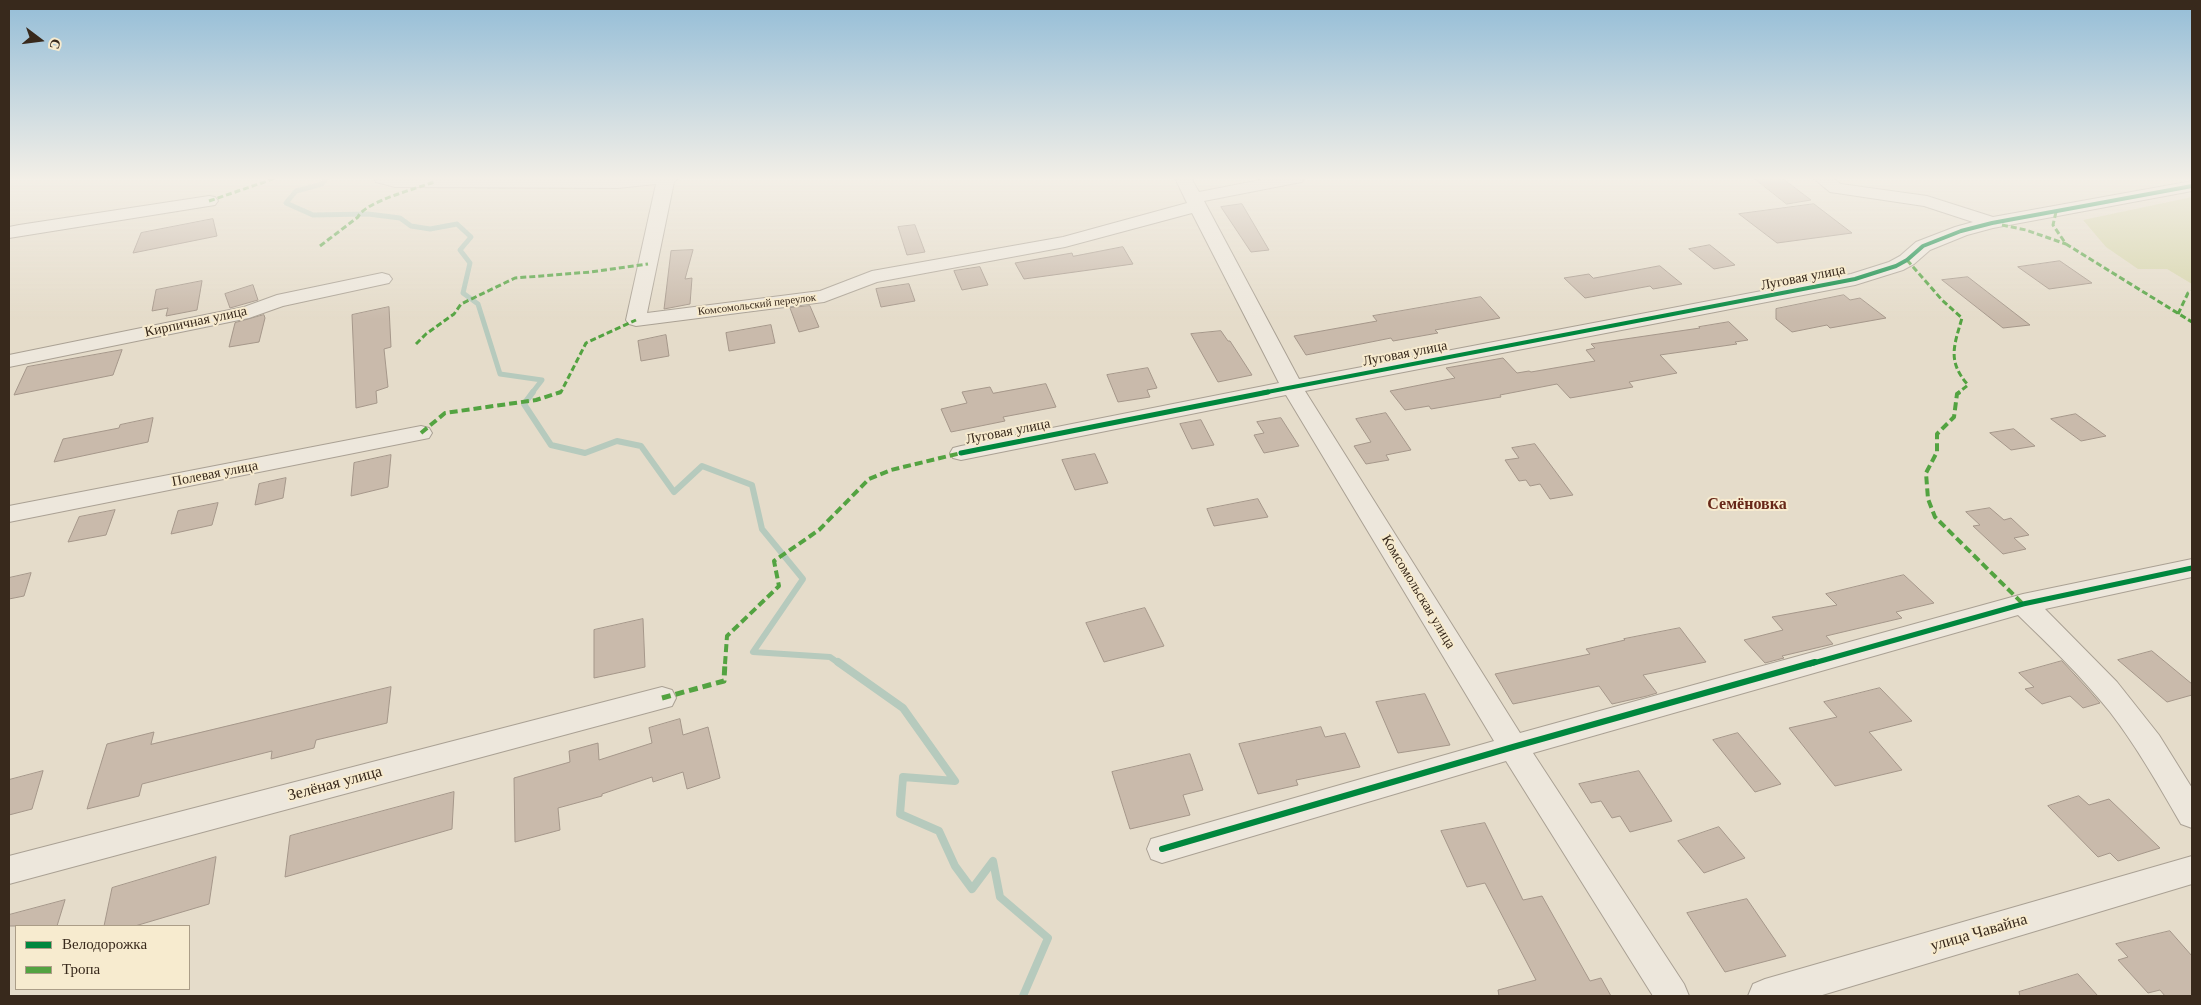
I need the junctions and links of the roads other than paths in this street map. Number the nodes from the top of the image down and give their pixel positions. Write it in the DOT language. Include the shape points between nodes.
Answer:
graph roads {
  1 [pos="52,225"];
  2 [pos="659,225"];
  3 [pos="1110,225"];
  4 [pos="1206,225"];
  5 [pos="1985,225"];
  6 [pos="9,234"];
  7 [pos="382,279"];
  8 [pos="9,361"];
  9 [pos="1292,386"];
  10 [pos="421,433"];
  11 [pos="960,453"];
  12 [pos="9,514"];
  13 [pos="2192,568"];
  14 [pos="2023,604"];
  15 [pos="662,698"];
  16 [pos="1513,747"];
  17 [pos="2192,815"];
  18 [pos="1162,849"];
  19 [pos="9,870"];
  20 [pos="2192,870"];
  21 [pos="1672,996"];
  22 [pos="1765,996"];
  1 -- 6 [label="street"];
  2 -- 3 [label="street, Комсомольский переулок" via="636,320 824,296 872,277 1065,242"];
  4 -- 9 [label="street, Комсомольская улица"];
  5 -- 9 [label="street, Луговая улица" via="1923,246 1896,266 1855,280"];
  7 -- 8 [label="street, Кирпичная улица" via="277,300 249,312"];
  9 -- 11 [label="street, Луговая улица"];
  9 -- 16 [label="street, Комсомольская улица"];
  10 -- 12 [label="street, Полевая улица"];
  13 -- 14 [label="street"];
  14 -- 16 [label="street"];
  14 -- 17 [label="street" via="2072,650 2120,704 2158,756"];
  15 -- 19 [label="street, Зелёная улица"];
  16 -- 18 [label="street"];
  16 -- 21 [label="street, Комсомольская улица"];
  20 -- 22 [label="street, улица Чавайна"];
}
